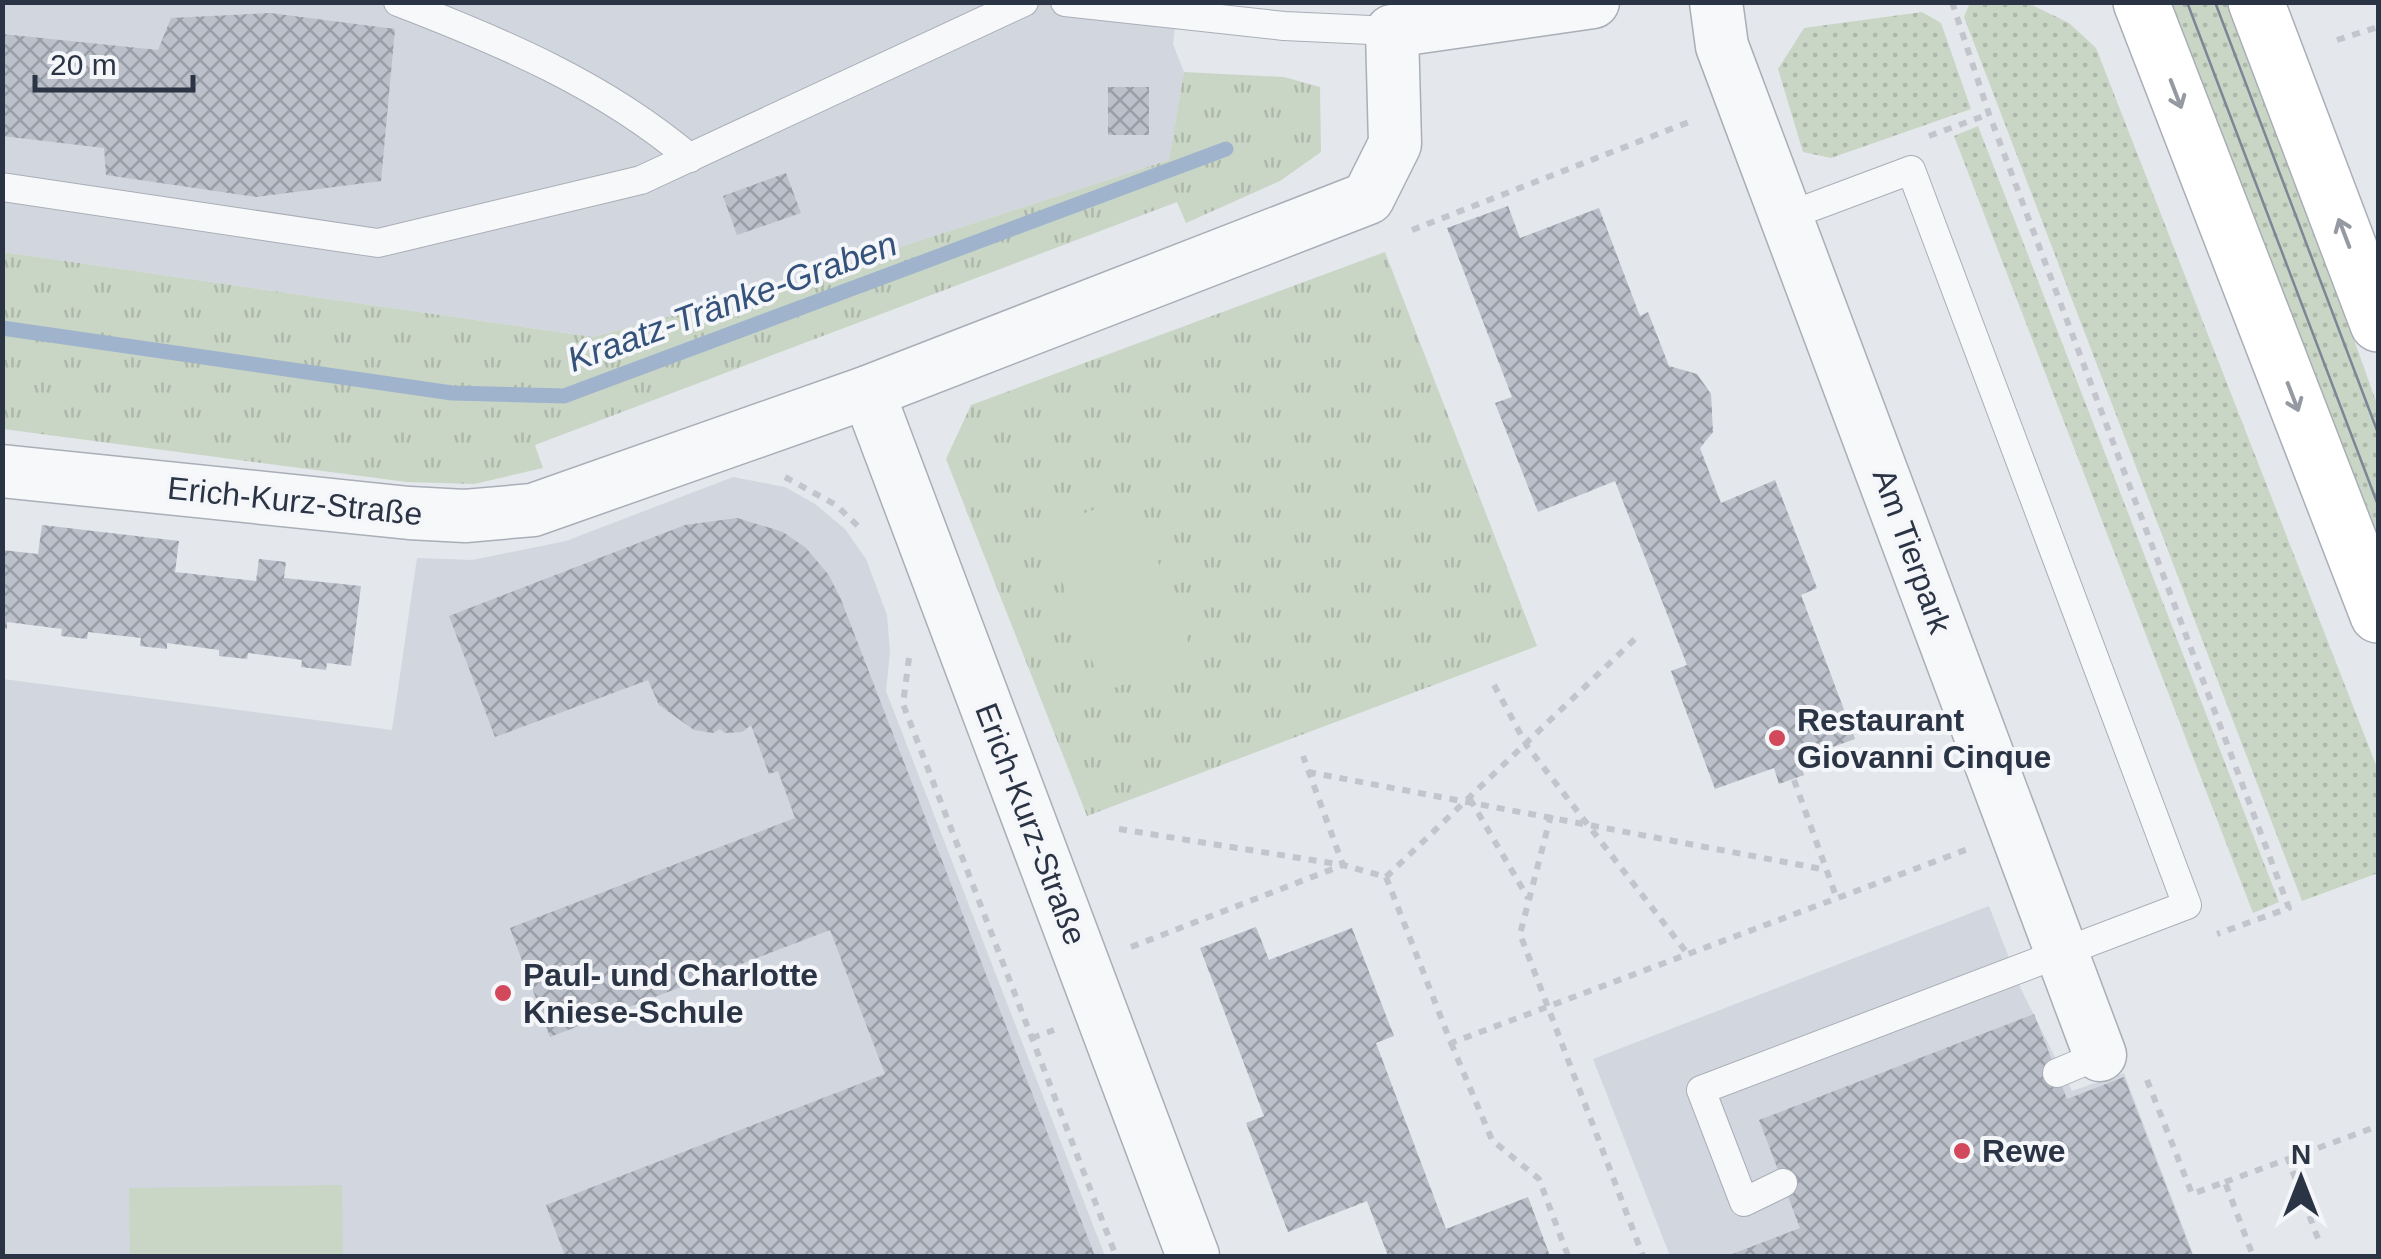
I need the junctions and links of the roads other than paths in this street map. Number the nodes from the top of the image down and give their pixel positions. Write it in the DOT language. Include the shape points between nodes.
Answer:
graph roads {
  1 [pos="398,2"];
  2 [pos="1024,2"];
  3 [pos="1066,2"];
  4 [pos="1593,2"];
  5 [pos="1716,2"];
  6 [pos="2142,2"];
  7 [pos="2256,2"];
  8 [pos="1392,31"];
  9 [pos="690,158"];
  10 [pos="2,188"];
  11 [pos="1788,216"];
  12 [pos="2378,324"];
  13 [pos="868,392"];
  14 [pos="2,471"];
  15 [pos="2378,615"];
  16 [pos="2061,952"];
  17 [pos="2078,1064"];
  18 [pos="1783,1182"];
  19 [pos="1193,1256"];
  1 -- 9 [label="lane" via="571,76"];
  2 -- 9 [label="lane"];
  3 -- 8 [label="lane"];
  4 -- 8 [label="street"];
  5 -- 11 [label="street, Am Tierpark" via="1722,46"];
  6 -- 15 [label="main road, one-way"];
  12 -- 7 [label="main road, one-way"];
  8 -- 13 [label="street, Erich-Kurz-Straße" via="1395,144 1368,198"];
  9 -- 10 [label="lane" via="642,180 378,243"];
  11 -- 16 [label="street, Am Tierpark"];
  11 -- 16 [label="lane" via="1911,170 2187,905"];
  13 -- 14 [label="street, Erich-Kurz-Straße" via="533,510 465,516"];
  13 -- 19 [label="street, Erich-Kurz-Straße"];
  16 -- 17 [label="street, Am Tierpark"];
  16 -- 18 [label="lane" via="1700,1090 1744,1202"];
}
